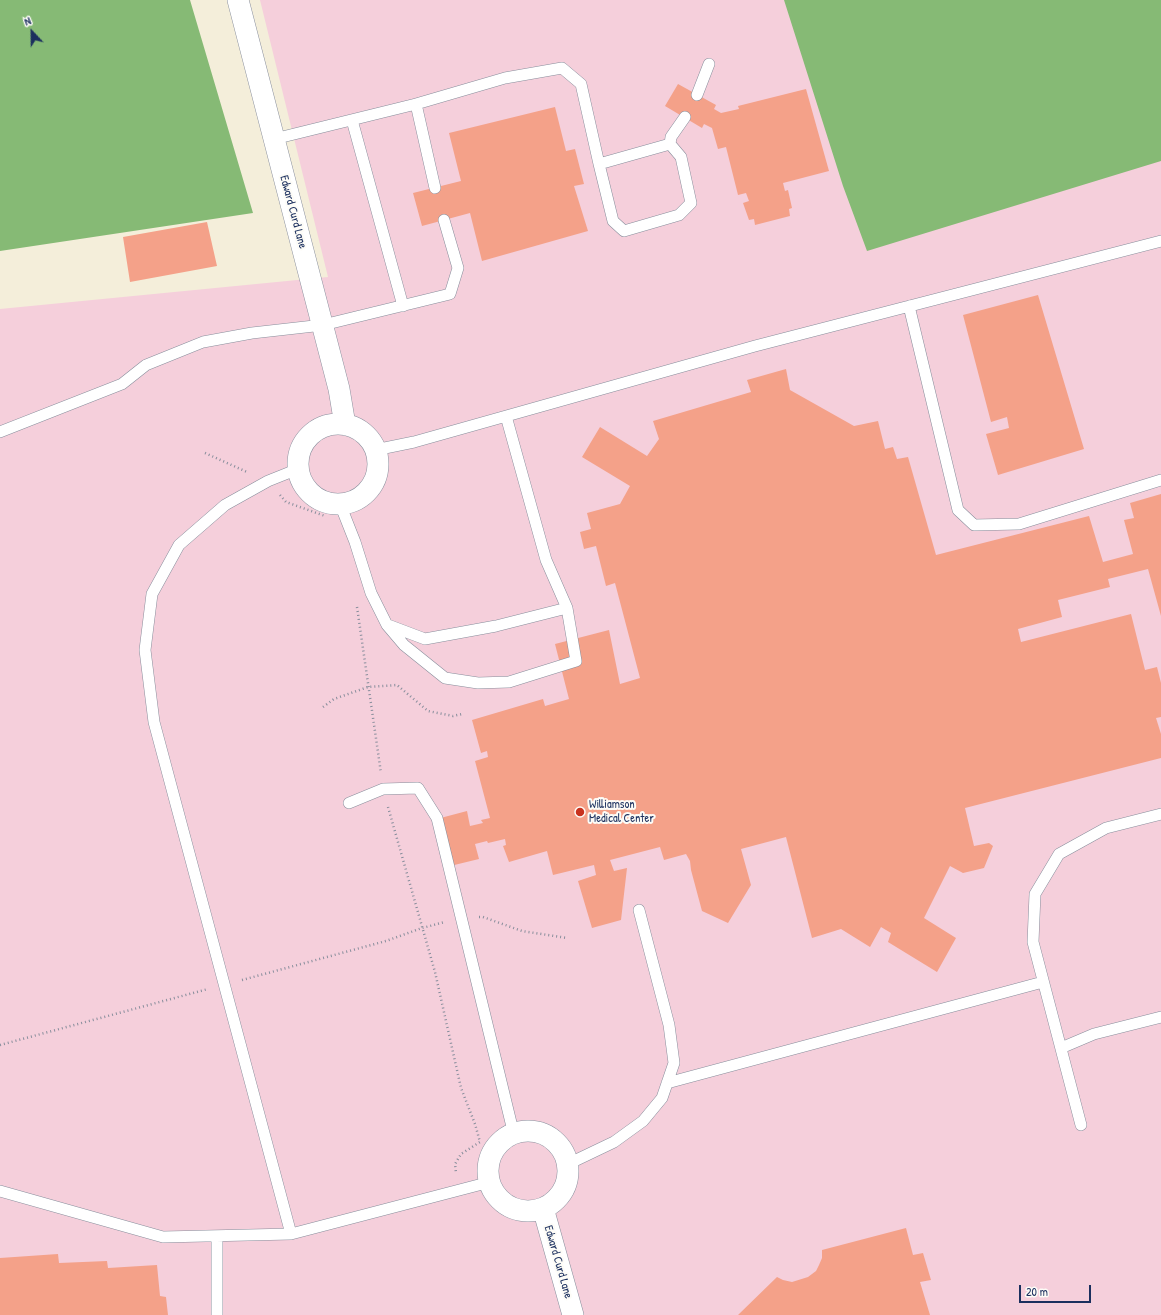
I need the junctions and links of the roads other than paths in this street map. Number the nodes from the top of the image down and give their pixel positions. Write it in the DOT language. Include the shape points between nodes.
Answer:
graph roads {
  1 [pos="238,0"];
  2 [pos="709,64"];
  3 [pos="697,95"];
  4 [pos="416,104"];
  5 [pos="685,117"];
  6 [pos="352,120"];
  7 [pos="274,139"];
  8 [pos="670,144"];
  9 [pos="599,164"];
  10 [pos="435,188"];
  11 [pos="444,220"];
  12 [pos="1161,241"];
  13 [pos="403,306"];
  14 [pos="909,306"];
  15 [pos="322,325"];
  16 [pos="506,416"];
  17 [pos="345,425"];
  18 [pos="0,432"];
  19 [pos="375,450"];
  20 [pos="298,470"];
  21 [pos="1161,480"];
  22 [pos="340,504"];
  23 [pos="567,608"];
  24 [pos="387,625"];
  25 [pos="349,803"];
  26 [pos="1161,814"];
  27 [pos="639,910"];
  28 [pos="1043,982"];
  29 [pos="1161,1017"];
  30 [pos="1061,1048"];
  31 [pos="667,1083"];
  32 [pos="1081,1125"];
  33 [pos="514,1135"];
  34 [pos="568,1164"];
  35 [pos="490,1182"];
  36 [pos="0,1191"];
  37 [pos="543,1208"];
  38 [pos="291,1234"];
  39 [pos="217,1236"];
  40 [pos="217,1315"];
  41 [pos="573,1315"];
  1 -- 7 [label="street, Edward Curd Lane"];
  2 -- 3 [label="lane"];
  4 -- 6 [label="lane"];
  4 -- 9 [label="lane" via="505,78 562,68 581,84"];
  4 -- 10 [label="lane"];
  5 -- 8 [label="lane" via="671,137"];
  6 -- 7 [label="lane"];
  6 -- 13 [label="lane"];
  7 -- 15 [label="street, Edward Curd Lane"];
  8 -- 9 [label="lane"];
  8 -- 9 [label="lane" via="681,157 691,204 679,215 624,231 613,221"];
  11 -- 13 [label="lane" via="458,268 450,294"];
  12 -- 14 [label="lane"];
  13 -- 15 [label="lane"];
  14 -- 16 [label="lane"];
  14 -- 21 [label="lane" via="958,510 974,524 1020,524"];
  15 -- 17 [label="street, Edward Curd Lane" via="339,389"];
  15 -- 18 [label="lane" via="203,342 146,365 122,384"];
  16 -- 19 [label="lane" via="414,442"];
  16 -- 23 [label="lane" via="546,560"];
  17 -- 19 [label="street" via="363,434"];
  17 -- 20 [label="street" via="329,425 316,431 305,441 299,454"];
  19 -- 22 [label="street" via="378,465 375,480 366,492 354,501"];
  20 -- 22 [label="street" via="302,484 312,495 325,502"];
  20 -- 38 [label="lane" via="225,504 179,545 152,594 145,650 154,722"];
  22 -- 24 [label="lane" via="371,593"];
  23 -- 24 [label="lane" via="496,626 425,639"];
  23 -- 24 [label="lane" via="576,661 509,682 478,683 445,678 404,645"];
  25 -- 33 [label="lane" via="383,789 418,788 437,818"];
  26 -- 28 [label="lane" via="1106,828 1059,854 1035,894 1033,942"];
  27 -- 31 [label="lane" via="670,1024 674,1063"];
  28 -- 30 [label="lane"];
  28 -- 31 [label="lane"];
  29 -- 30 [label="lane" via="1094,1034"];
  30 -- 32 [label="lane"];
  31 -- 34 [label="lane" via="662,1098 643,1121 614,1142"];
  33 -- 34 [label="street" via="537,1132 548,1137 564,1153"];
  33 -- 35 [label="street" via="503,1140 495,1149 488,1171"];
  34 -- 37 [label="street" via="568,1178 563,1191 555,1201"];
  35 -- 37 [label="street" via="498,1197 510,1207 527,1212"];
  35 -- 38 [label="lane"];
  36 -- 39 [label="lane" via="163,1237"];
  37 -- 41 [label="street, Edward Curd Lane"];
  38 -- 39 [label="lane"];
  39 -- 40 [label="lane"];
}
